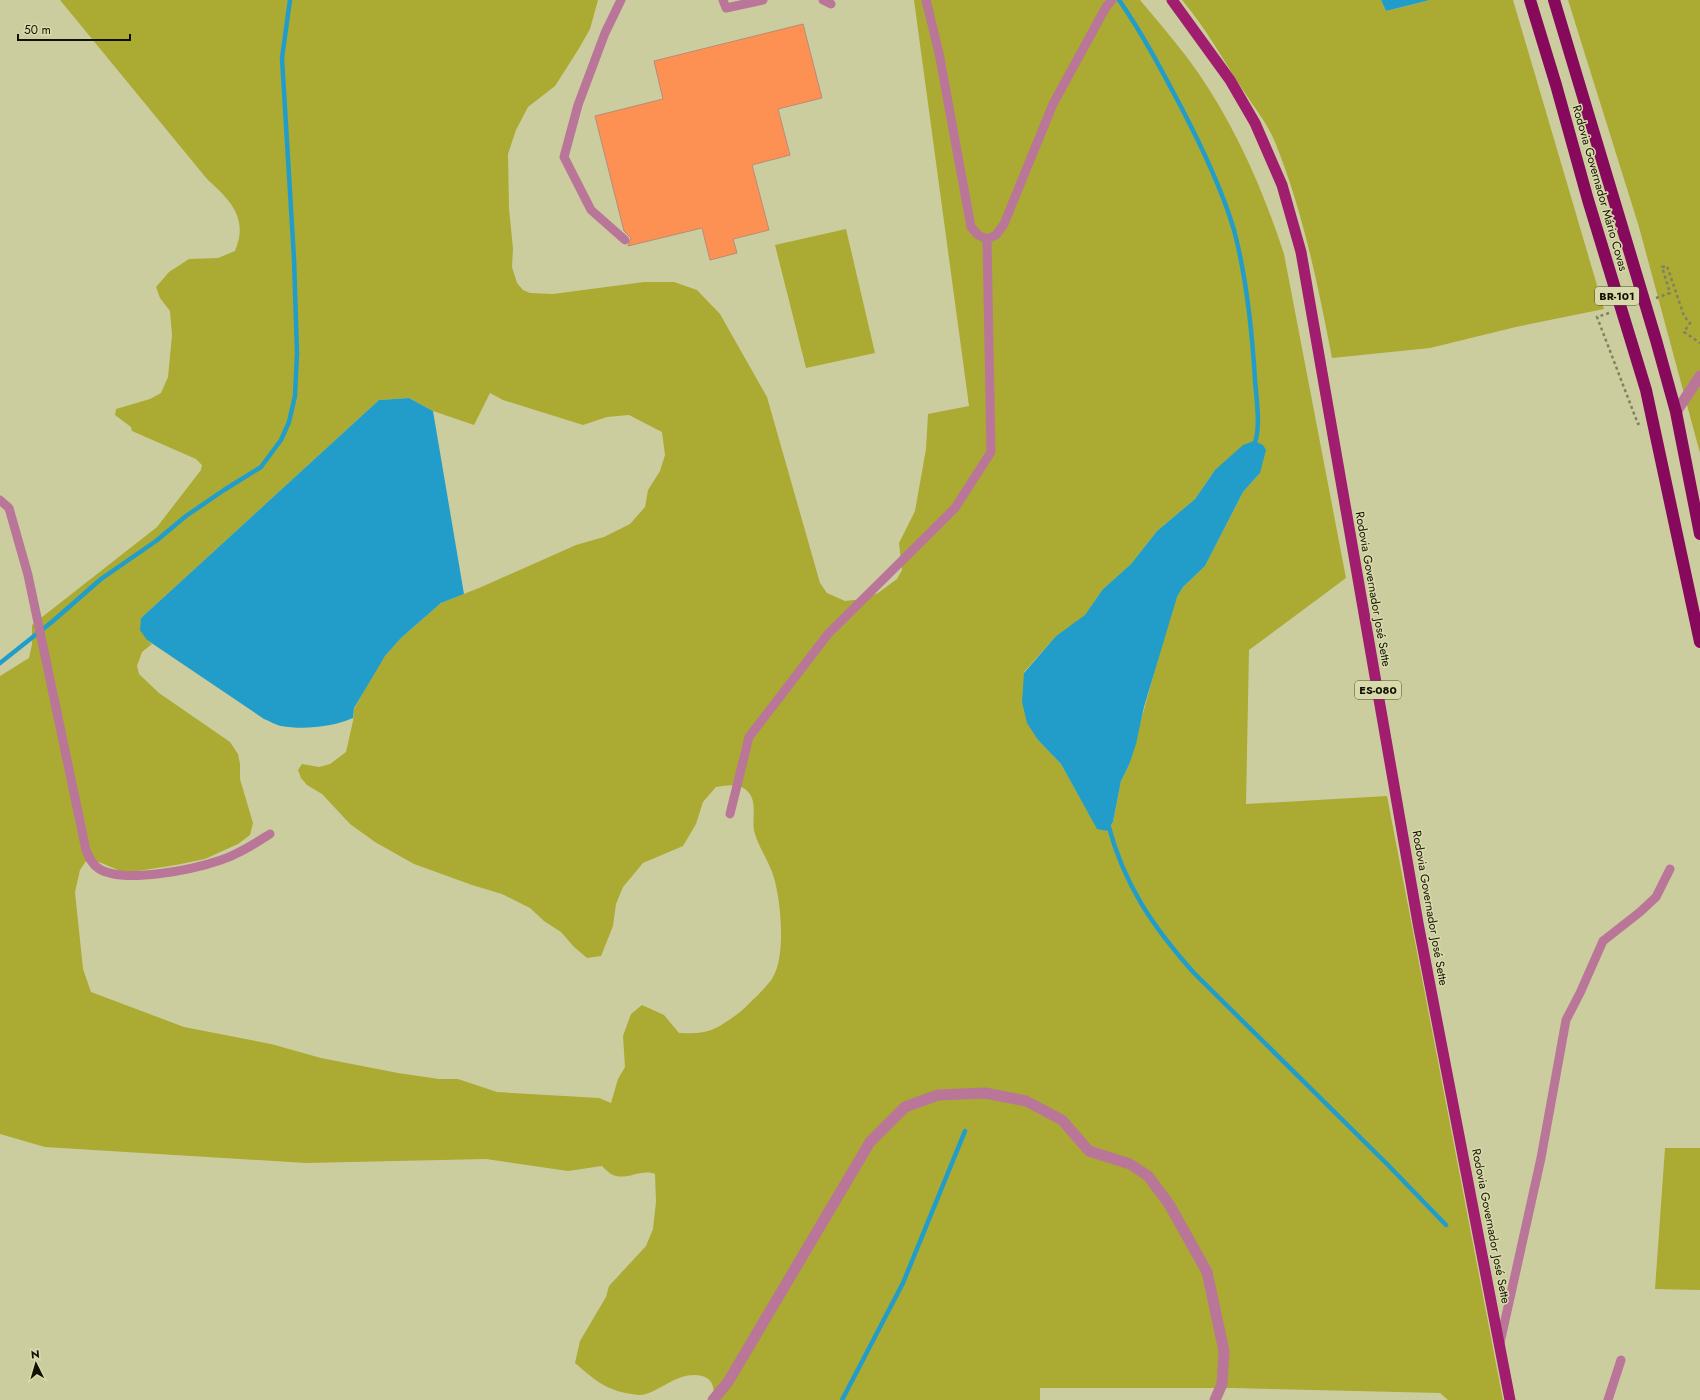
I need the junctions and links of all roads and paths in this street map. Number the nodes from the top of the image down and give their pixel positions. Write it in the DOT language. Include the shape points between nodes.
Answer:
graph roads {
  1 [pos="620,0"];
  2 [pos="723,0"];
  3 [pos="763,0"];
  4 [pos="926,0"];
  5 [pos="1172,0"];
  6 [pos="1530,0"];
  7 [pos="1554,0"];
  8 [pos="1111,1"];
  9 [pos="987,238"];
  10 [pos="625,240"];
  11 [pos="1670,293"];
  12 [pos="1597,317"];
  13 [pos="1700,343"];
  14 [pos="1700,376"];
  15 [pos="1676,412"];
  16 [pos="1652,420"];
  17 [pos="0,500"];
  18 [pos="1700,534"];
  19 [pos="1700,642"];
  20 [pos="730,814"];
  21 [pos="270,834"];
  22 [pos="1670,869"];
  23 [pos="1500,1343"];
  24 [pos="1621,1360"];
  25 [pos="713,1400"];
  26 [pos="1215,1400"];
  27 [pos="1510,1400"];
  28 [pos="1608,1400"];
  1 -- 10 [label="lane" via="578,104 564,157 591,210"];
  2 -- 3 [label="lane" via="726,8"];
  4 -- 9 [label="lane" via="940,53 971,227 978,235"];
  5 -- 23 [label="main road, Rodovia Governador José Sette / ES-080" via="1230,80 1255,123 1282,185 1301,252 1418,923"];
  6 -- 16 [label="highway, Rodovia Governador Mário Covas / BR-101" via="1646,390"];
  7 -- 15 [label="highway, Rodovia Governador Mário Covas / BR-101"];
  8 -- 9 [label="lane" via="1053,104 1004,224 996,235"];
  9 -- 20 [label="lane" via="991,452 956,508 828,634 748,737"];
  11 -- 13 [label="path" via="1662,267 1667,266 1684,316 1690,323 1684,332"];
  12 -- 16 [label="path" via="1638,424"];
  14 -- 15 [label="street"];
  15 -- 18 [label="highway, Rodovia Governador Mário Covas / BR-101"];
  16 -- 19 [label="highway, Rodovia Governador Mário Covas / BR-101"];
  17 -- 21 [label="lane" via="9,508 15,524 43,642 86,850 91,862 99,869 132,876 172,872 220,860"];
  22 -- 23 [label="lane" via="1656,896 1603,941 1566,1020 1541,1158"];
  23 -- 27 [label="main road, Rodovia Governador José Sette / ES-080"];
  24 -- 28 [label="lane"];
  25 -- 26 [label="street" via="728,1382 870,1142 905,1107 938,1095 985,1093 1026,1101 1062,1120 1089,1151 1130,1164 1148,1176 1169,1204 1207,1272 1224,1351 1222,1384"];
}
